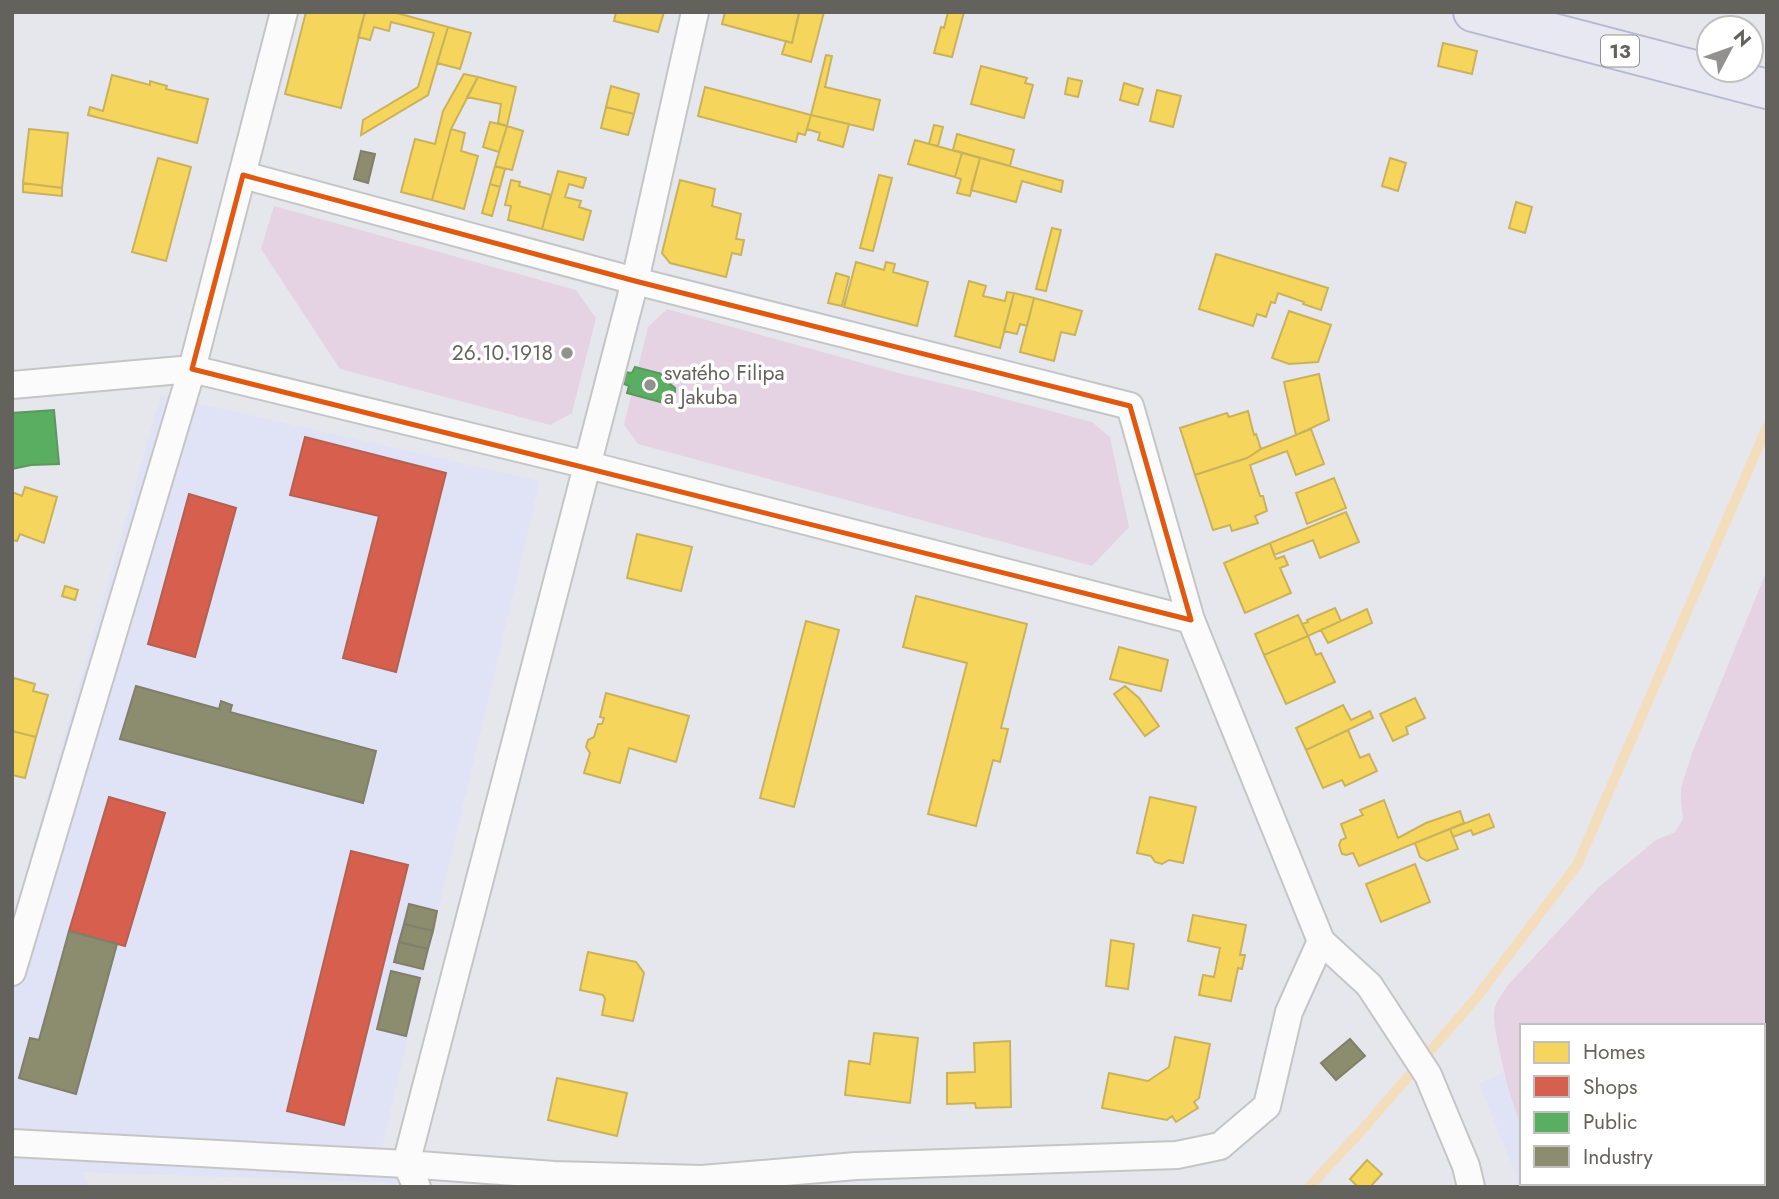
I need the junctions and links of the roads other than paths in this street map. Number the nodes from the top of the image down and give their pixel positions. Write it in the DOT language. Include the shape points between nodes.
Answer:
graph roads {
  1 [pos="284,12"];
  2 [pos="695,12"];
  3 [pos="1472,12"];
  4 [pos="1767,89"];
  5 [pos="243,175"];
  6 [pos="635,281"];
  7 [pos="192,369"];
  8 [pos="12,385"];
  9 [pos="588,465"];
  10 [pos="1191,620"];
  11 [pos="1321,941"];
  12 [pos="12,972"];
  13 [pos="12,1143"];
  14 [pos="411,1175"];
  15 [pos="1471,1187"];
  1 -- 5 [label="street"];
  2 -- 6 [label="street"];
  3 -- 4 [label="main road, 13"];
  5 -- 6 [label="street"];
  5 -- 7 [label="street"];
  6 -- 9 [label="street"];
  6 -- 10 [label="street" via="1130,406"];
  7 -- 8 [label="street"];
  7 -- 9 [label="street"];
  7 -- 12 [label="street"];
  9 -- 10 [label="street"];
  9 -- 14 [label="street"];
  10 -- 11 [label="street"];
  11 -- 14 [label="street" via="1289,1012 1267,1106 1220,1146 1177,1155 856,1166 702,1179"];
  11 -- 15 [label="street" via="1369,985 1428,1075"];
  13 -- 14 [label="street"];
}
